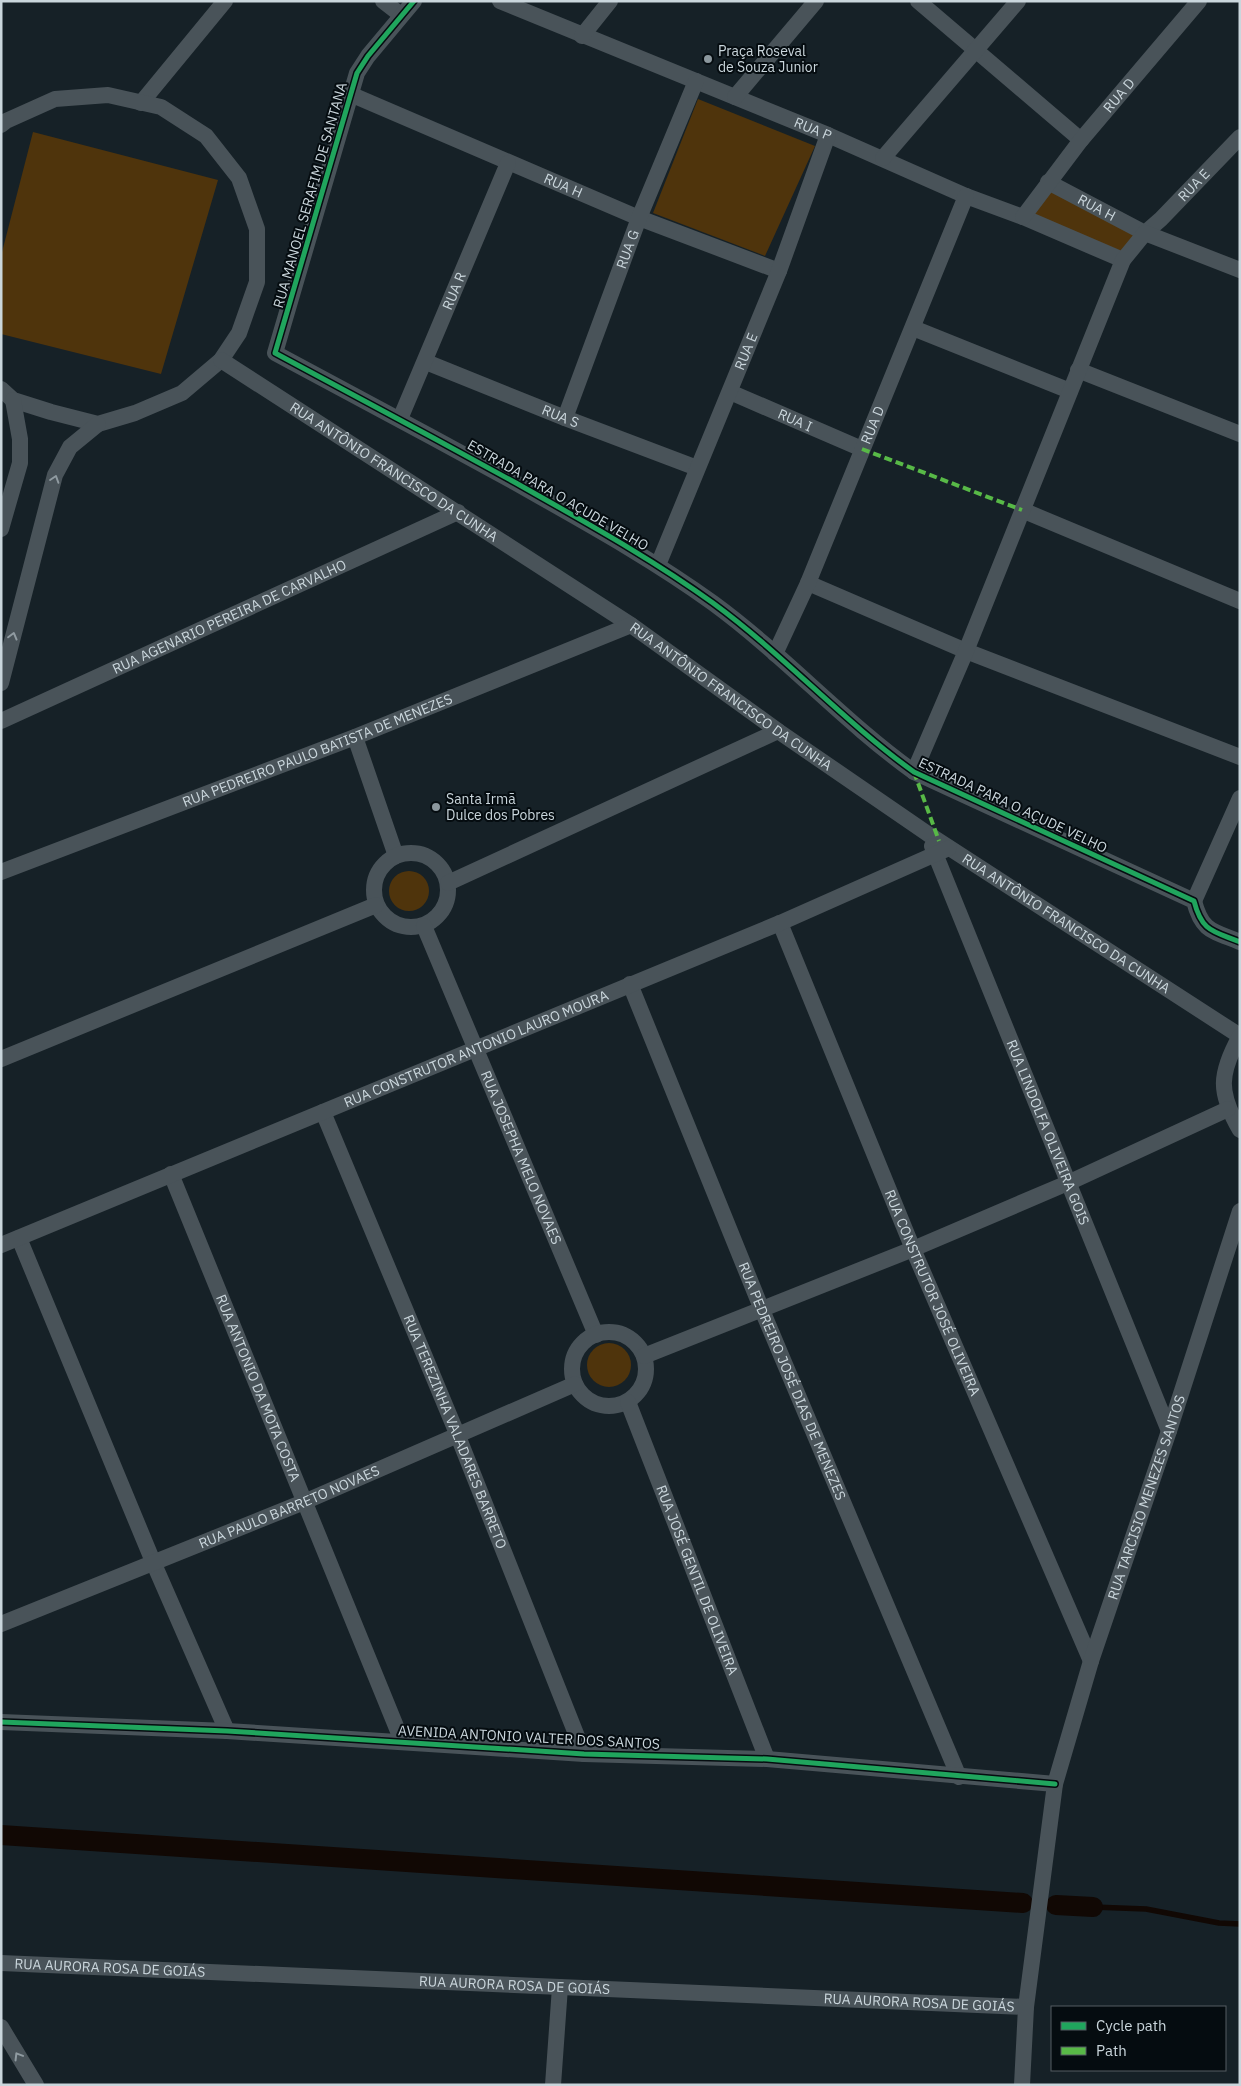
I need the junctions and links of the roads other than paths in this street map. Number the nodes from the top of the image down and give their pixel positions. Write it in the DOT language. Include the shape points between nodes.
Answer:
graph roads {
  1 [pos="225,1"];
  2 [pos="383,1"];
  3 [pos="414,1"];
  4 [pos="500,1"];
  5 [pos="610,1"];
  6 [pos="816,1"];
  7 [pos="918,1"];
  8 [pos="1018,1"];
  9 [pos="1199,1"];
  10 [pos="401,15"];
  11 [pos="582,36"];
  12 [pos="976,50"];
  13 [pos="696,81"];
  14 [pos="350,94"];
  15 [pos="735,97"];
  16 [pos="141,103"];
  17 [pos="1,125"];
  18 [pos="828,135"];
  19 [pos="1240,137"];
  20 [pos="1081,140"];
  21 [pos="883,158"];
  22 [pos="508,163"];
  23 [pos="1048,182"];
  24 [pos="966,196"];
  25 [pos="1023,217"];
  26 [pos="639,218"];
  27 [pos="1145,233"];
  28 [pos="1123,260"];
  29 [pos="1240,270"];
  30 [pos="779,271"];
  31 [pos="913,328"];
  32 [pos="275,353"];
  33 [pos="221,360"];
  34 [pos="426,362"];
  35 [pos="1078,370"];
  36 [pos="1070,391"];
  37 [pos="730,392"];
  38 [pos="7,394"];
  39 [pos="565,418"];
  40 [pos="400,419"];
  41 [pos="98,424"];
  42 [pos="1240,434"];
  43 [pos="862,449"];
  44 [pos="697,468"];
  45 [pos="1022,510"];
  46 [pos="458,512"];
  47 [pos="1,529"];
  48 [pos="658,565"];
  49 [pos="808,582"];
  50 [pos="1240,601"];
  51 [pos="631,625"];
  52 [pos="966,651"];
  53 [pos="775,654"];
  54 [pos="1,683"];
  55 [pos="1,721"];
  56 [pos="778,731"];
  57 [pos="355,737"];
  58 [pos="1240,757"];
  59 [pos="914,772"];
  60 [pos="1240,798"];
  61 [pos="943,851"];
  62 [pos="396,856"];
  63 [pos="1,872"];
  64 [pos="448,883"];
  65 [pos="1194,901"];
  66 [pos="376,905"];
  67 [pos="780,922"];
  68 [pos="424,926"];
  69 [pos="1240,942"];
  70 [pos="630,984"];
  71 [pos="1240,1036"];
  72 [pos="476,1047"];
  73 [pos="1,1059"];
  74 [pos="1228,1109"];
  75 [pos="323,1112"];
  76 [pos="1240,1130"];
  77 [pos="171,1174"];
  78 [pos="1070,1182"];
  79 [pos="1240,1211"];
  80 [pos="19,1238"];
  81 [pos="1,1245"];
  82 [pos="913,1249"];
  83 [pos="762,1310"];
  84 [pos="596,1335"];
  85 [pos="644,1356"];
  86 [pos="575,1384"];
  87 [pos="628,1402"];
  88 [pos="1169,1431"];
  89 [pos="458,1436"];
  90 [pos="304,1502"];
  91 [pos="154,1564"];
  92 [pos="2,1623"];
  93 [pos="1091,1661"];
  94 [pos="1,1722"];
  95 [pos="226,1731"];
  96 [pos="402,1741"];
  97 [pos="584,1754"];
  98 [pos="767,1759"];
  99 [pos="959,1777"];
  100 [pos="1055,1784"];
  101 [pos="1,1963"];
  102 [pos="560,1987"];
  103 [pos="1026,2007"];
  104 [pos="1,2027"];
  105 [pos="36,2085"];
  106 [pos="553,2085"];
  107 [pos="1022,2085"];
  1 -- 16 [label="street"];
  2 -- 10 [label="street"];
  3 -- 10 [label="street, RUA MANOEL SERAFIM DE SANTANA"];
  4 -- 11 [label="street, RUA P"];
  5 -- 11 [label="street"];
  6 -- 15 [label="street"];
  7 -- 12 [label="street"];
  8 -- 12 [label="street"];
  9 -- 20 [label="street, RUA D"];
  10 -- 14 [label="street, RUA MANOEL SERAFIM DE SANTANA" via="368,56"];
  11 -- 13 [label="street, RUA P"];
  12 -- 20 [label="street"];
  12 -- 21 [label="street"];
  13 -- 15 [label="street, RUA P"];
  13 -- 26 [label="street, RUA G"];
  14 -- 22 [label="street, RUA H"];
  14 -- 32 [label="street, RUA MANOEL SERAFIM DE SANTANA"];
  15 -- 18 [label="street, RUA P"];
  16 -- 17 [label="street" via="108,94 55,99"];
  16 -- 33 [label="street" via="161,107 206,136 239,178 257,229 257,282 239,333"];
  18 -- 21 [label="street, RUA P"];
  18 -- 30 [label="street, RUA E"];
  19 -- 27 [label="street, RUA E"];
  20 -- 23 [label="street, RUA D"];
  21 -- 24 [label="street, RUA P"];
  22 -- 26 [label="street, RUA H"];
  22 -- 34 [label="street, RUA R"];
  23 -- 25 [label="street, RUA D"];
  23 -- 27 [label="street, RUA H"];
  24 -- 25 [label="street, RUA P"];
  24 -- 31 [label="street, RUA D"];
  25 -- 28 [label="street, RUA P"];
  26 -- 30 [label="street, RUA H"];
  26 -- 39 [label="street, RUA G"];
  27 -- 28 [label="street"];
  27 -- 29 [label="street, RUA H"];
  28 -- 35 [label="street"];
  30 -- 37 [label="street, RUA E"];
  31 -- 36 [label="street"];
  31 -- 43 [label="street, RUA D"];
  32 -- 40 [label="street, ESTRADA PARA O AÇUDE VELHO"];
  33 -- 41 [label="street" via="182,393"];
  33 -- 46 [label="street, RUA ANTÔNIO FRANCISCO DA CUNHA"];
  34 -- 39 [label="street, RUA S"];
  34 -- 40 [label="street, RUA R"];
  35 -- 36 [label="street"];
  35 -- 42 [label="street"];
  36 -- 45 [label="street"];
  37 -- 43 [label="street, RUA I"];
  37 -- 44 [label="street, RUA E"];
  38 -- 41 [label="street" via="51,412"];
  38 -- 47 [label="street" via="20,439 20,463"];
  39 -- 44 [label="street, RUA S"];
  40 -- 48 [label="street, ESTRADA PARA O AÇUDE VELHO" via="591,524"];
  54 -- 41 [label="street, one-way" via="55,475 70,447"];
  43 -- 49 [label="street, RUA D"];
  44 -- 48 [label="street, RUA E"];
  45 -- 50 [label="street"];
  45 -- 52 [label="street"];
  46 -- 51 [label="street, RUA ANTÔNIO FRANCISCO DA CUNHA"];
  46 -- 55 [label="street, RUA AGENARIO PEREIRA DE CARVALHO"];
  48 -- 53 [label="street, ESTRADA PARA O AÇUDE VELHO" via="714,604"];
  49 -- 52 [label="street"];
  49 -- 53 [label="street, RUA D"];
  51 -- 56 [label="street, RUA ANTÔNIO FRANCISCO DA CUNHA"];
  51 -- 57 [label="street, RUA PEDREIRO PAULO BATISTA DE MENEZES"];
  52 -- 58 [label="street"];
  52 -- 59 [label="street"];
  53 -- 59 [label="street, ESTRADA PARA O AÇUDE VELHO" via="887,753"];
  56 -- 61 [label="street, RUA ANTÔNIO FRANCISCO DA CUNHA" via="928,834"];
  56 -- 64 [label="street"];
  57 -- 62 [label="street"];
  57 -- 63 [label="street, RUA PEDREIRO PAULO BATISTA DE MENEZES"];
  59 -- 65 [label="street, ESTRADA PARA O AÇUDE VELHO"];
  60 -- 65 [label="street"];
  61 -- 67 [label="street, RUA CONSTRUTOR ANTONIO LAURO MOURA"];
  61 -- 71 [label="street, RUA ANTÔNIO FRANCISCO DA CUNHA"];
  61 -- 78 [label="street, RUA LINDOLFA OLIVEIRA GOIS"];
  62 -- 64 [label="street" via="406,853 428,857 444,872"];
  62 -- 66 [label="street" via="386,862 376,877 373,894"];
  64 -- 68 [label="street" via="449,893 441,913"];
  65 -- 69 [label="street" via="1204,926"];
  66 -- 68 [label="street" via="382,915 396,924 412,928"];
  66 -- 73 [label="street"];
  67 -- 70 [label="street, RUA CONSTRUTOR ANTONIO LAURO MOURA"];
  67 -- 82 [label="street, RUA CONSTRUTOR JOSÉ OLIVEIRA"];
  68 -- 72 [label="street, RUA JOSEPHA MELO NOVAES"];
  70 -- 72 [label="street, RUA CONSTRUTOR ANTONIO LAURO MOURA"];
  70 -- 83 [label="street, RUA PEDREIRO JOSÉ DIAS DE MENEZES"];
  71 -- 74 [label="street" via="1228,1058 1223,1084"];
  72 -- 75 [label="street, RUA CONSTRUTOR ANTONIO LAURO MOURA"];
  72 -- 84 [label="street, RUA JOSEPHA MELO NOVAES"];
  74 -- 76 [label="street"];
  74 -- 78 [label="street"];
  75 -- 77 [label="street, RUA CONSTRUTOR ANTONIO LAURO MOURA"];
  75 -- 89 [label="street, RUA TEREZINHA VALADARES BARRETO"];
  77 -- 80 [label="street, RUA CONSTRUTOR ANTONIO LAURO MOURA"];
  77 -- 90 [label="street, RUA ANTONIO DA MOTA COSTA"];
  78 -- 82 [label="street"];
  78 -- 88 [label="street, RUA LINDOLFA OLIVEIRA GOIS"];
  79 -- 88 [label="street, RUA TARCISIO MENEZES SANTOS"];
  80 -- 81 [label="street, RUA CONSTRUTOR ANTONIO LAURO MOURA"];
  80 -- 91 [label="street"];
  82 -- 83 [label="street"];
  82 -- 93 [label="street, RUA CONSTRUTOR JOSÉ OLIVEIRA"];
  83 -- 85 [label="street"];
  83 -- 99 [label="street, RUA PEDREIRO JOSÉ DIAS DE MENEZES"];
  84 -- 85 [label="street" via="619,1333 630,1338"];
  84 -- 86 [label="street" via="585,1341 573,1361"];
  85 -- 87 [label="street" via="647,1366 643,1387"];
  86 -- 87 [label="street" via="584,1397 598,1405 608,1407"];
  86 -- 89 [label="street, RUA PAULO BARRETO NOVAES"];
  87 -- 98 [label="street, RUA JOSÉ GENTIL DE OLIVEIRA"];
  88 -- 93 [label="street, RUA TARCISIO MENEZES SANTOS"];
  89 -- 90 [label="street, RUA PAULO BARRETO NOVAES"];
  89 -- 97 [label="street, RUA TEREZINHA VALADARES BARRETO"];
  90 -- 91 [label="street, RUA PAULO BARRETO NOVAES"];
  90 -- 96 [label="street, RUA ANTONIO DA MOTA COSTA"];
  91 -- 92 [label="street, RUA PAULO BARRETO NOVAES"];
  91 -- 95 [label="street"];
  93 -- 100 [label="street, RUA TARCISIO MENEZES SANTOS"];
  94 -- 95 [label="street, AVENIDA ANTONIO VALTER DOS SANTOS"];
  95 -- 96 [label="street, AVENIDA ANTONIO VALTER DOS SANTOS"];
  96 -- 97 [label="street, AVENIDA ANTONIO VALTER DOS SANTOS"];
  97 -- 98 [label="street, AVENIDA ANTONIO VALTER DOS SANTOS"];
  98 -- 99 [label="street, AVENIDA ANTONIO VALTER DOS SANTOS"];
  99 -- 100 [label="street, AVENIDA ANTONIO VALTER DOS SANTOS"];
  100 -- 103 [label="street, RUA TARCISIO MENEZES SANTOS"];
  101 -- 102 [label="street, RUA AURORA ROSA DE GOIÁS"];
  102 -- 103 [label="street, RUA AURORA ROSA DE GOIÁS"];
  102 -- 106 [label="street"];
  103 -- 107 [label="street, RUA TARCISIO MENEZES SANTOS"];
  105 -- 104 [label="street, one-way"];
}
